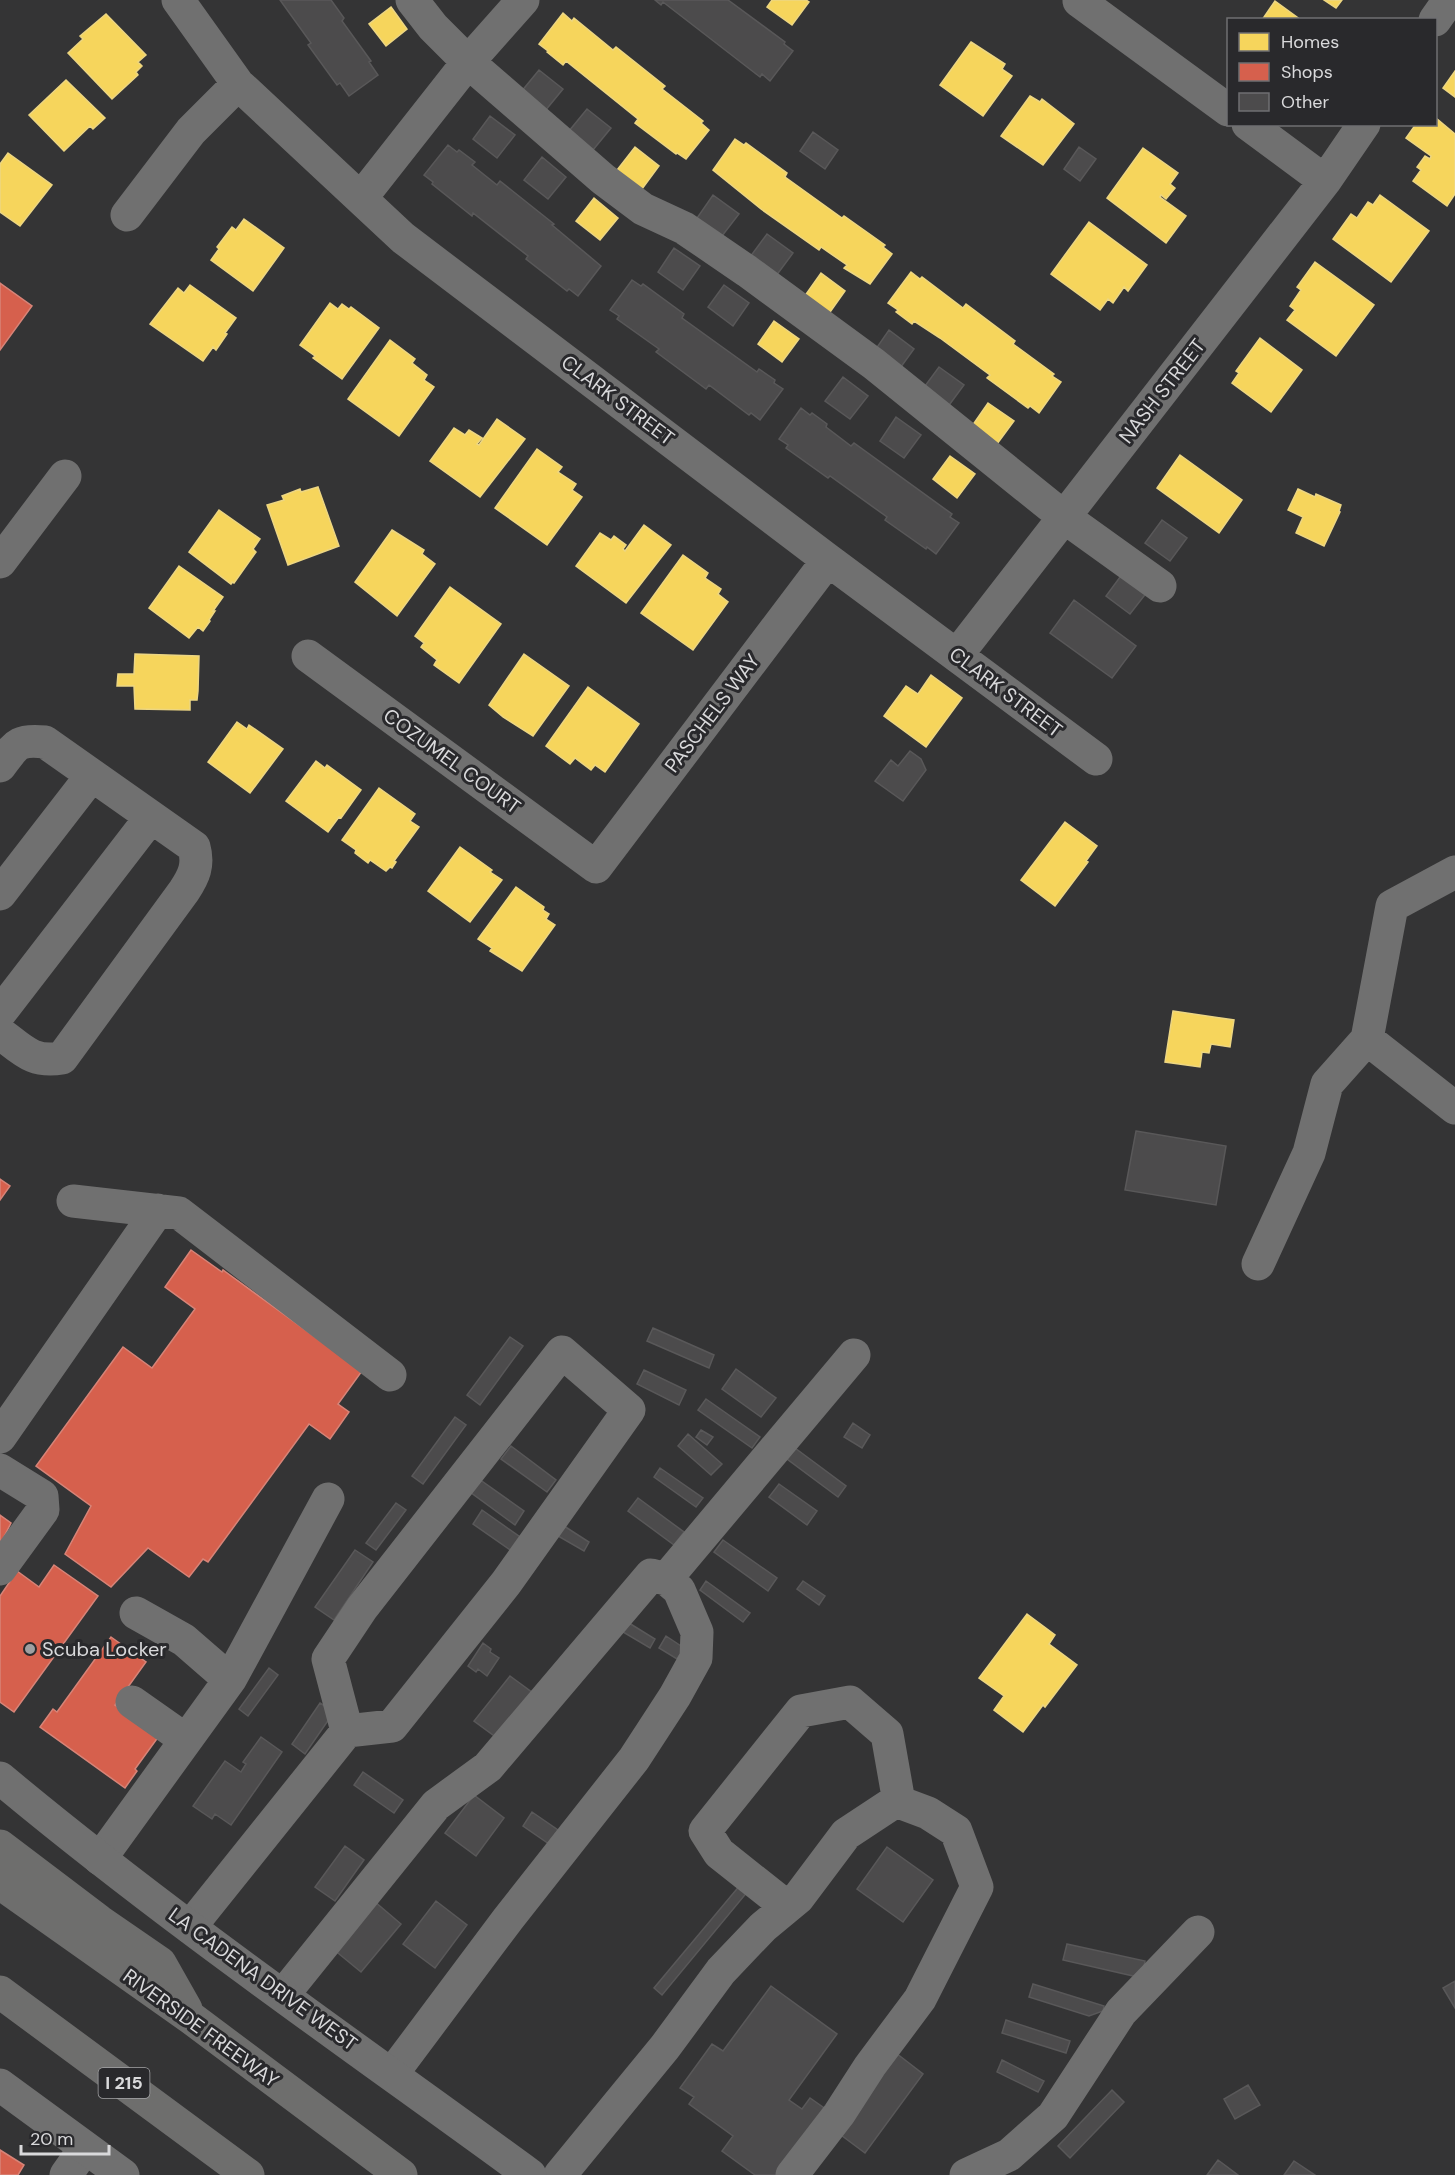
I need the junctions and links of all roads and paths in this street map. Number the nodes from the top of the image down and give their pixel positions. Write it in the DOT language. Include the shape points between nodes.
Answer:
graph roads {
  1 [pos="178,0"];
  2 [pos="412,0"];
  3 [pos="523,0"];
  4 [pos="1449,0"];
  5 [pos="1079,1"];
  6 [pos="1436,18"];
  7 [pos="468,62"];
  8 [pos="238,84"];
  9 [pos="1227,109"];
  10 [pos="1251,126"];
  11 [pos="1363,126"];
  12 [pos="1325,181"];
  13 [pos="361,198"];
  14 [pos="127,215"];
  15 [pos="65,476"];
  16 [pos="1064,517"];
  17 [pos="828,560"];
  18 [pos="0,562"];
  19 [pos="1160,586"];
  20 [pos="957,654"];
  21 [pos="308,656"];
  22 [pos="8,755"];
  23 [pos="1096,759"];
  24 [pos="92,775"];
  25 [pos="151,817"];
  26 [pos="596,867"];
  27 [pos="1455,872"];
  28 [pos="0,894"];
  29 [pos="0,1013"];
  30 [pos="0,1033"];
  31 [pos="1367,1039"];
  32 [pos="1455,1108"];
  33 [pos="73,1201"];
  34 [pos="158,1210"];
  35 [pos="1258,1263"];
  36 [pos="854,1355"];
  37 [pos="390,1375"];
  38 [pos="0,1437"];
  39 [pos="0,1470"];
  40 [pos="328,1499"];
  41 [pos="0,1569"];
  42 [pos="666,1579"];
  43 [pos="136,1613"];
  44 [pos="231,1678"];
  45 [pos="132,1702"];
  46 [pos="347,1731"];
  47 [pos="186,1740"];
  48 [pos="0,1778"];
  49 [pos="899,1802"];
  50 [pos="0,1846"];
  51 [pos="100,1859"];
  52 [pos="0,1883"];
  53 [pos="787,1906"];
  54 [pos="190,1927"];
  55 [pos="1198,1932"];
  56 [pos="0,1992"];
  57 [pos="282,1995"];
  58 [pos="191,2019"];
  59 [pos="392,2074"];
  60 [pos="0,2085"];
  61 [pos="85,2148"];
  62 [pos="66,2175"];
  63 [pos="123,2175"];
  64 [pos="248,2175"];
  65 [pos="401,2175"];
  66 [pos="530,2175"];
  67 [pos="560,2175"];
  68 [pos="792,2175"];
  69 [pos="966,2175"];
  1 -- 8 [label="street, CLARK STREET"];
  2 -- 7 [label="street"];
  3 -- 7 [label="street"];
  4 -- 6 [label="street"];
  5 -- 9 [label="street"];
  7 -- 13 [label="street"];
  7 -- 16 [label="street" via="611,185 643,209 684,228 874,364"];
  8 -- 13 [label="street, CLARK STREET"];
  8 -- 14 [label="street" via="191,130"];
  10 -- 12 [label="street"];
  11 -- 12 [label="street, NASH STREET"];
  12 -- 16 [label="street, NASH STREET"];
  13 -- 17 [label="street, CLARK STREET" via="403,238"];
  15 -- 18 [label="street"];
  16 -- 19 [label="street"];
  16 -- 20 [label="street, NASH STREET"];
  17 -- 20 [label="street, CLARK STREET"];
  17 -- 26 [label="street, PASCHELS WAY"];
  20 -- 23 [label="street, CLARK STREET"];
  21 -- 26 [label="street, COZUMEL COURT"];
  22 -- 24 [label="street" via="31,741 45,742"];
  24 -- 25 [label="street"];
  24 -- 28 [label="street"];
  25 -- 29 [label="street"];
  25 -- 30 [label="street" via="194,848 194,876 62,1058 46,1060 28,1054"];
  27 -- 31 [label="street" via="1392,906"];
  31 -- 32 [label="street"];
  31 -- 35 [label="street" via="1327,1084 1310,1153"];
  33 -- 34 [label="street"];
  34 -- 37 [label="street" via="179,1214"];
  34 -- 38 [label="street"];
  36 -- 42 [label="street"];
  39 -- 41 [label="street" via="42,1496 43,1510"];
  40 -- 44 [label="street"];
  42 -- 57 [label="street" via="651,1575 488,1767 436,1805"];
  42 -- 59 [label="street" via="679,1590 697,1632 696,1658 634,1759"];
  43 -- 44 [label="street" via="184,1640"];
  44 -- 47 [label="street"];
  45 -- 47 [label="street"];
  46 -- 46 [label="street" via="392,1726 506,1583 629,1410 562,1352 362,1608 328,1659"];
  46 -- 54 [label="street"];
  47 -- 51 [label="street"];
  48 -- 51 [label="street, LA CADENA DRIVE WEST"];
  49 -- 53 [label="street" via="846,1834 798,1898"];
  49 -- 53 [label="street" via="886,1734 850,1702 801,1711 705,1831 719,1852"];
  49 -- 68 [label="street" via="928,1813 956,1831 977,1887 920,1999"];
  50 -- 58 [label="highway" via="160,1963"];
  51 -- 54 [label="street, LA CADENA DRIVE WEST"];
  52 -- 58 [label="highway, RIVERSIDE FREEWAY"];
  53 -- 67 [label="street" via="721,1971 665,2047"];
  54 -- 57 [label="street, LA CADENA DRIVE WEST"];
  55 -- 69 [label="street" via="1121,2012 1053,2116 1009,2155"];
  56 -- 64 [label="highway, I 215"];
  57 -- 59 [label="street, LA CADENA DRIVE WEST"];
  58 -- 65 [label="highway, RIVERSIDE FREEWAY"];
  59 -- 66 [label="street, LA CADENA DRIVE WEST"];
  60 -- 61 [label="street"];
  61 -- 62 [label="street"];
  61 -- 63 [label="street"];
}
